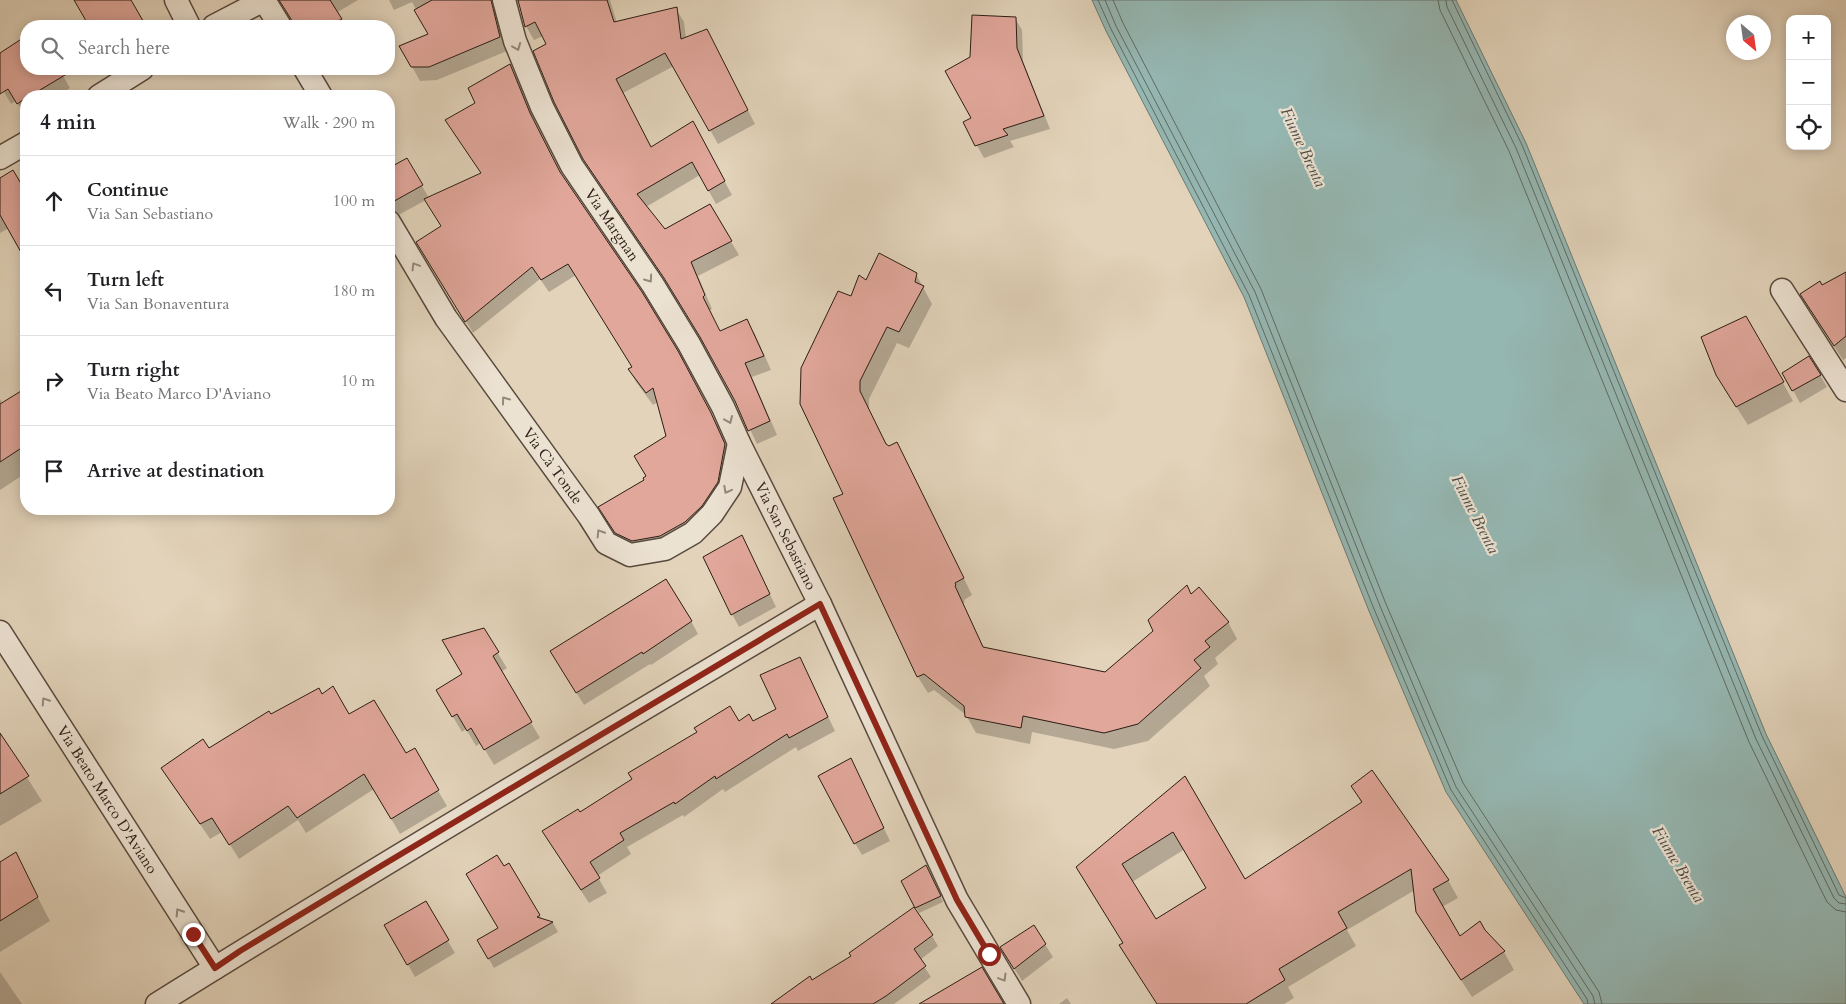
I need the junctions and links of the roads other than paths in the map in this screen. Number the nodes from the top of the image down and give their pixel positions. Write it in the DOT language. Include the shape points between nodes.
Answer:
graph roads {
  1 [pos="176,0"];
  2 [pos="264,0"];
  3 [pos="504,0"];
  4 [pos="186,20"];
  5 [pos="226,20"];
  6 [pos="276,20"];
  7 [pos="132,75"];
  8 [pos="309,75"];
  9 [pos="109,90"];
  10 [pos="318,90"];
  11 [pos="20,146"];
  12 [pos="1,154"];
  13 [pos="395,232"];
  14 [pos="1782,290"];
  15 [pos="1846,390"];
  16 [pos="738,443"];
  17 [pos="820,604"];
  18 [pos="0,632"];
  19 [pos="215,968"];
  20 [pos="156,1004"];
  21 [pos="1019,1004"];
  1 -- 4 [label="street"];
  2 -- 5 [label="street"];
  2 -- 6 [label="street"];
  3 -- 16 [label="street, Via Margnan, one-way" via="515,41 542,107 572,166 684,335 723,407"];
  7 -- 9 [label="street"];
  8 -- 10 [label="street"];
  11 -- 12 [label="street"];
  16 -- 13 [label="street, Via Cà Tonde, one-way" via="730,487 712,514 693,533 666,549 630,555 606,543 446,318"];
  14 -- 15 [label="street"];
  16 -- 17 [label="street, Via San Sebastiano"];
  17 -- 19 [label="street"];
  17 -- 21 [label="street, Via San Sebastiano, one-way" via="957,900"];
  19 -- 18 [label="street, Via Beato Marco D'Aviano, one-way"];
  19 -- 20 [label="street"];
}
